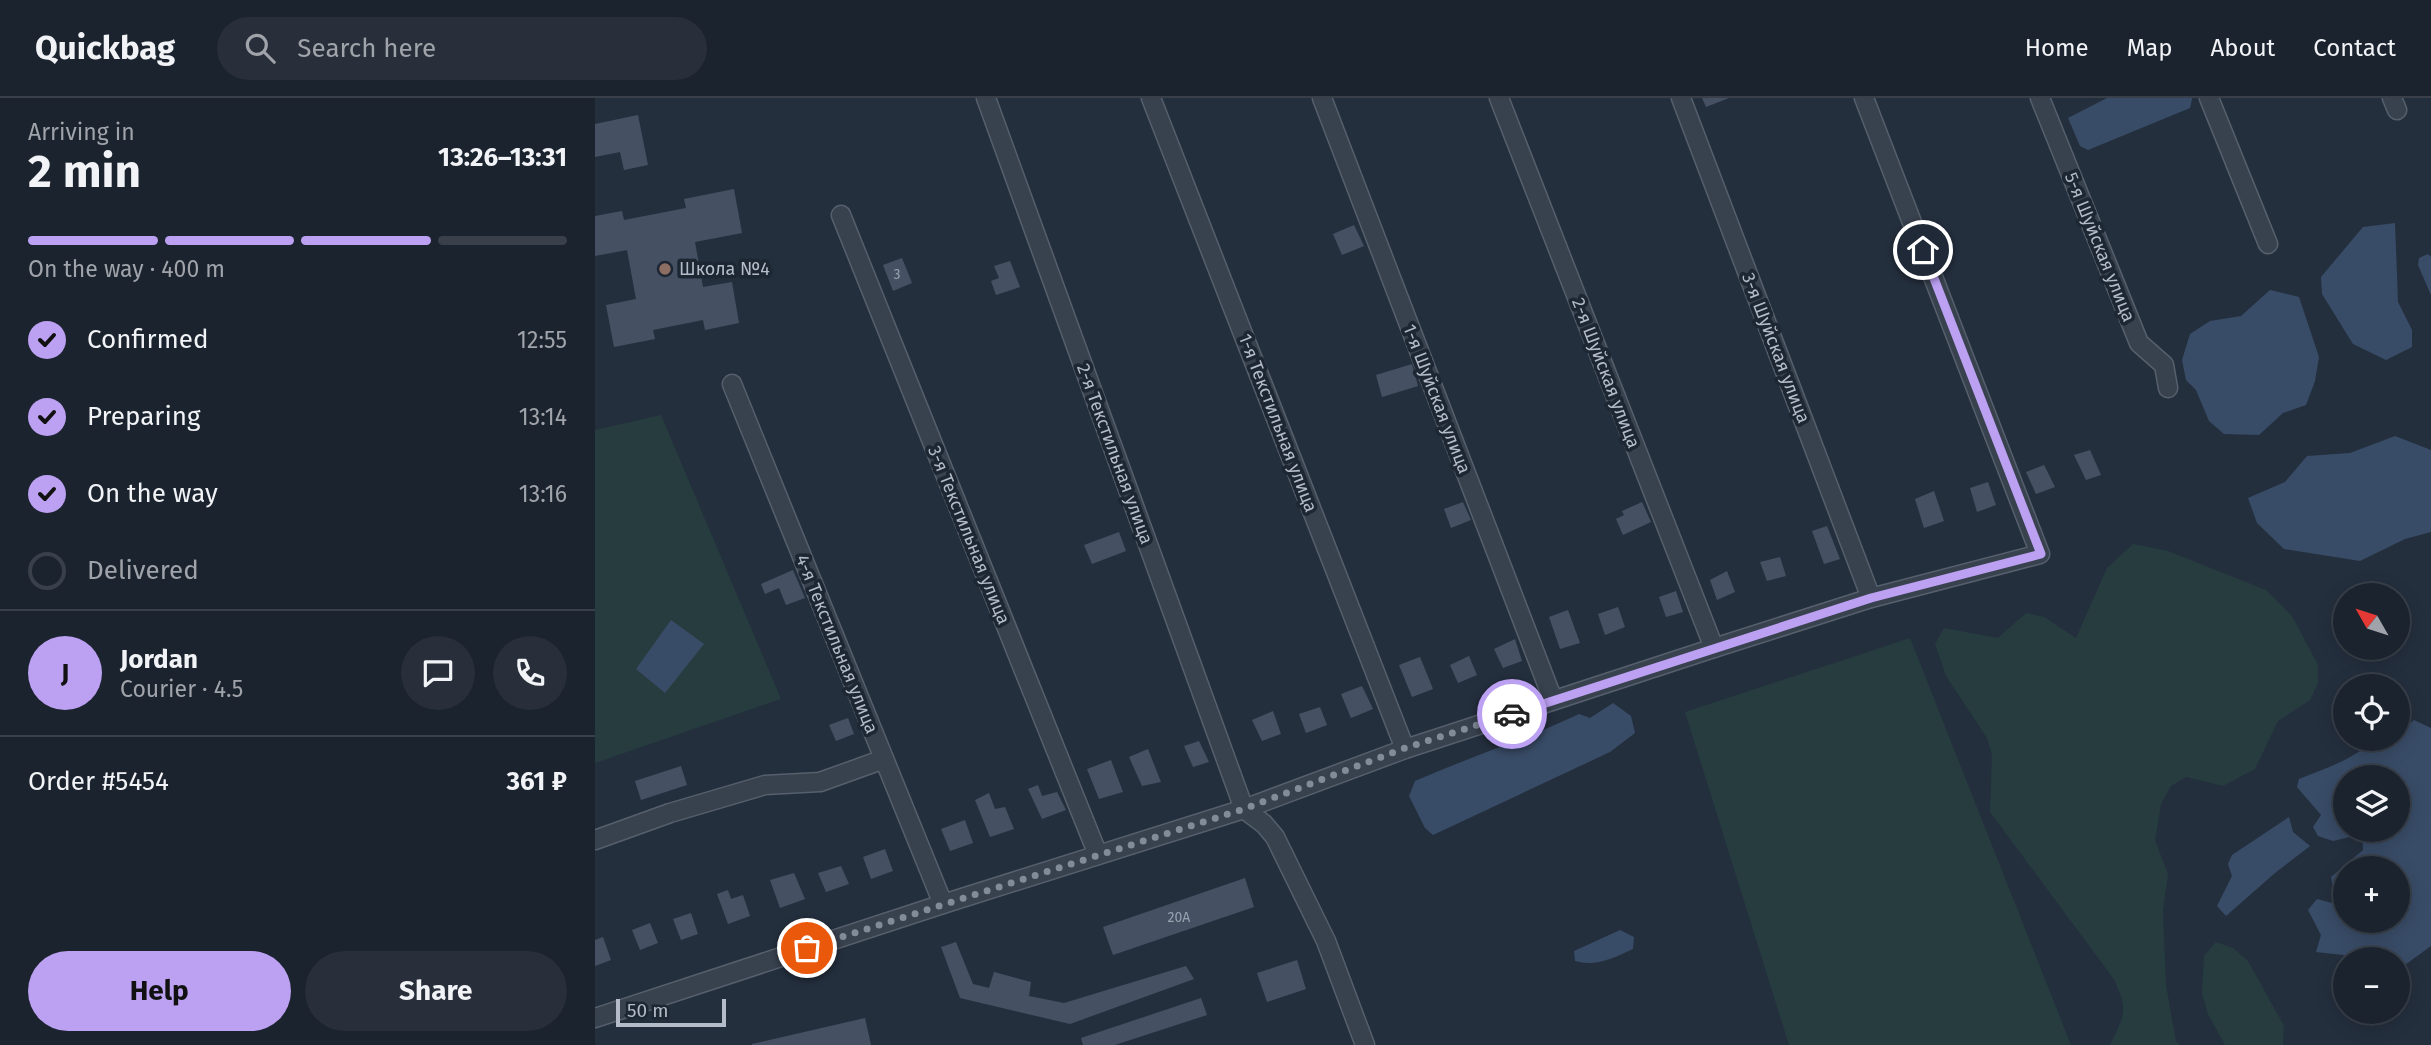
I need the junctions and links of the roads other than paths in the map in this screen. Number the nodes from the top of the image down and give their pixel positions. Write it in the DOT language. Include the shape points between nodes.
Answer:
graph roads {
  1 [pos="986,98"];
  2 [pos="1151,98"];
  3 [pos="1322,98"];
  4 [pos="1499,98"];
  5 [pos="1681,98"];
  6 [pos="1864,98"];
  7 [pos="2041,98"];
  8 [pos="2209,98"];
  9 [pos="841,215"];
  10 [pos="2268,244"];
  11 [pos="732,384"];
  12 [pos="2168,388"];
  13 [pos="1871,598"];
  14 [pos="1714,648"];
  15 [pos="1553,700"];
  16 [pos="1405,748"];
  17 [pos="884,759"];
  18 [pos="1244,809"];
  19 [pos="595,840"];
  20 [pos="1098,855"];
  21 [pos="943,904"];
  22 [pos="595,1018"];
  23 [pos="1365,1045"];
  1 -- 18 [label="street, 2-я Текстильная улица"];
  2 -- 16 [label="street, 1-я Текстильная улица"];
  3 -- 15 [label="street, 1-я Шуйская улица"];
  4 -- 14 [label="street, 2-я Шуйская улица"];
  5 -- 13 [label="street, 3-я Шуйская улица"];
  6 -- 13 [label="street" via="2041,554"];
  7 -- 12 [label="street, 5-я Шуйская улица" via="2139,343 2164,365"];
  8 -- 10 [label="street"];
  9 -- 20 [label="street, 3-я Текстильная улица"];
  11 -- 17 [label="street, 4-я Текстильная улица"];
  13 -- 14 [label="street"];
  14 -- 15 [label="street"];
  15 -- 16 [label="street"];
  16 -- 18 [label="street"];
  17 -- 19 [label="street" via="820,782 765,785"];
  17 -- 21 [label="street, 4-я Текстильная улица"];
  18 -- 20 [label="street"];
  18 -- 23 [label="street" via="1275,836 1326,941"];
  20 -- 21 [label="street"];
  21 -- 22 [label="street"];
}
